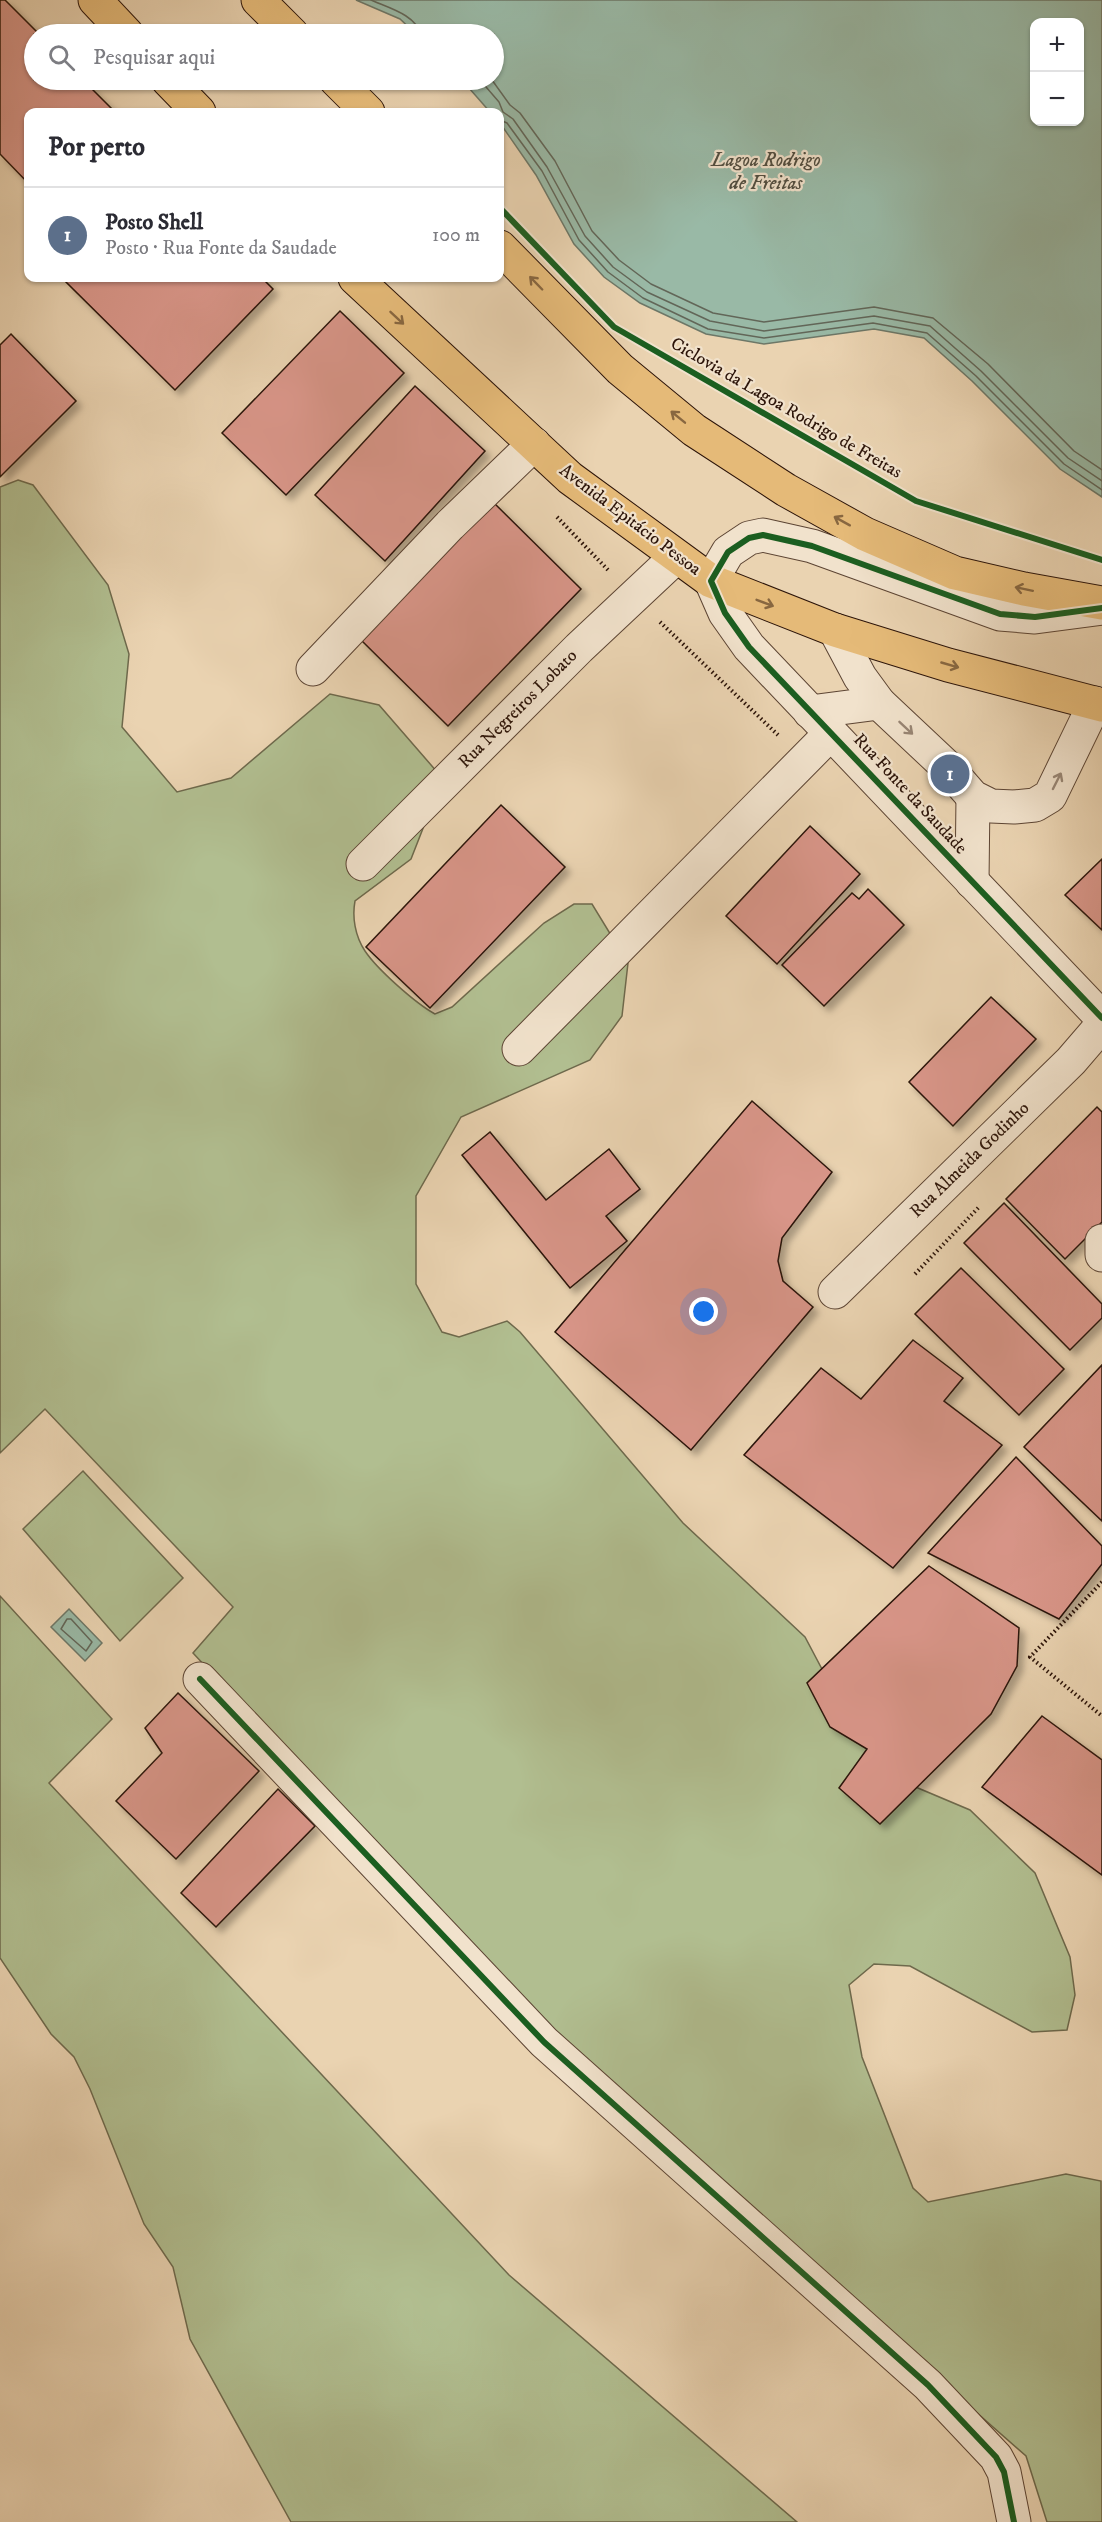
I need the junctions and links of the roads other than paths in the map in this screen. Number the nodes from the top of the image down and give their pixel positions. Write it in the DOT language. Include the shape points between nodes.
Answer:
graph roads {
  1 [pos="95,0"];
  2 [pos="258,0"];
  3 [pos="118,24"];
  4 [pos="282,24"];
  5 [pos="178,90"];
  6 [pos="346,90"];
  7 [pos="195,108"];
  8 [pos="364,108"];
  9 [pos="504,250"];
  10 [pos="359,282"];
  11 [pos="534,444"];
  12 [pos="676,557"];
  13 [pos="711,581"];
  14 [pos="1102,603"];
  15 [pos="1102,608"];
  16 [pos="835,630"];
  17 [pos="313,669"];
  18 [pos="879,703"];
  19 [pos="1099,704"];
  20 [pos="821,722"];
  21 [pos="974,797"];
  22 [pos="363,864"];
  23 [pos="972,882"];
  24 [pos="1102,1018"];
  25 [pos="1102,1025"];
  26 [pos="519,1049"];
  27 [pos="1102,1240"];
  28 [pos="1102,1255"];
  29 [pos="835,1292"];
  30 [pos="200,1679"];
  31 [pos="1014,2522"];
  1 -- 3 [label="highway"];
  2 -- 4 [label="highway"];
  5 -- 7 [label="highway"];
  6 -- 8 [label="highway"];
  14 -- 9 [label="highway, one-way" via="955,573 865,534 786,490 694,430 620,369"];
  10 -- 11 [label="highway, Avenida Epitácio Pessoa, one-way"];
  11 -- 12 [label="highway, Avenida Epitácio Pessoa" via="595,497"];
  11 -- 17 [label="street" via="450,525"];
  12 -- 13 [label="highway, Avenida Epitácio Pessoa"];
  12 -- 22 [label="street, Rua Negreiros Lobato"];
  13 -- 15 [label="street" via="728,552 749,538 763,535 812,546 1000,614 1047,616"];
  13 -- 16 [label="highway, Avenida Epitácio Pessoa, one-way"];
  13 -- 20 [label="street, Rua Fonte da Saudade" via="725,613 749,647"];
  16 -- 18 [label="street"];
  16 -- 19 [label="highway, Avenida Epitácio Pessoa, one-way" via="948,665"];
  18 -- 20 [label="street"];
  18 -- 21 [label="street, one-way"];
  21 -- 19 [label="street, one-way" via="991,806 1014,807 1035,806 1050,796"];
  20 -- 23 [label="street, Rua Fonte da Saudade"];
  20 -- 26 [label="street" via="804,760"];
  21 -- 23 [label="street"];
  23 -- 24 [label="street, Rua Fonte da Saudade"];
  25 -- 29 [label="street, Rua Almeida Godinho" via="1071,1061"];
  27 -- 28 [label="street"];
  30 -- 31 [label="street" via="544,2042 928,2385 972,2430 1004,2472"];
}
